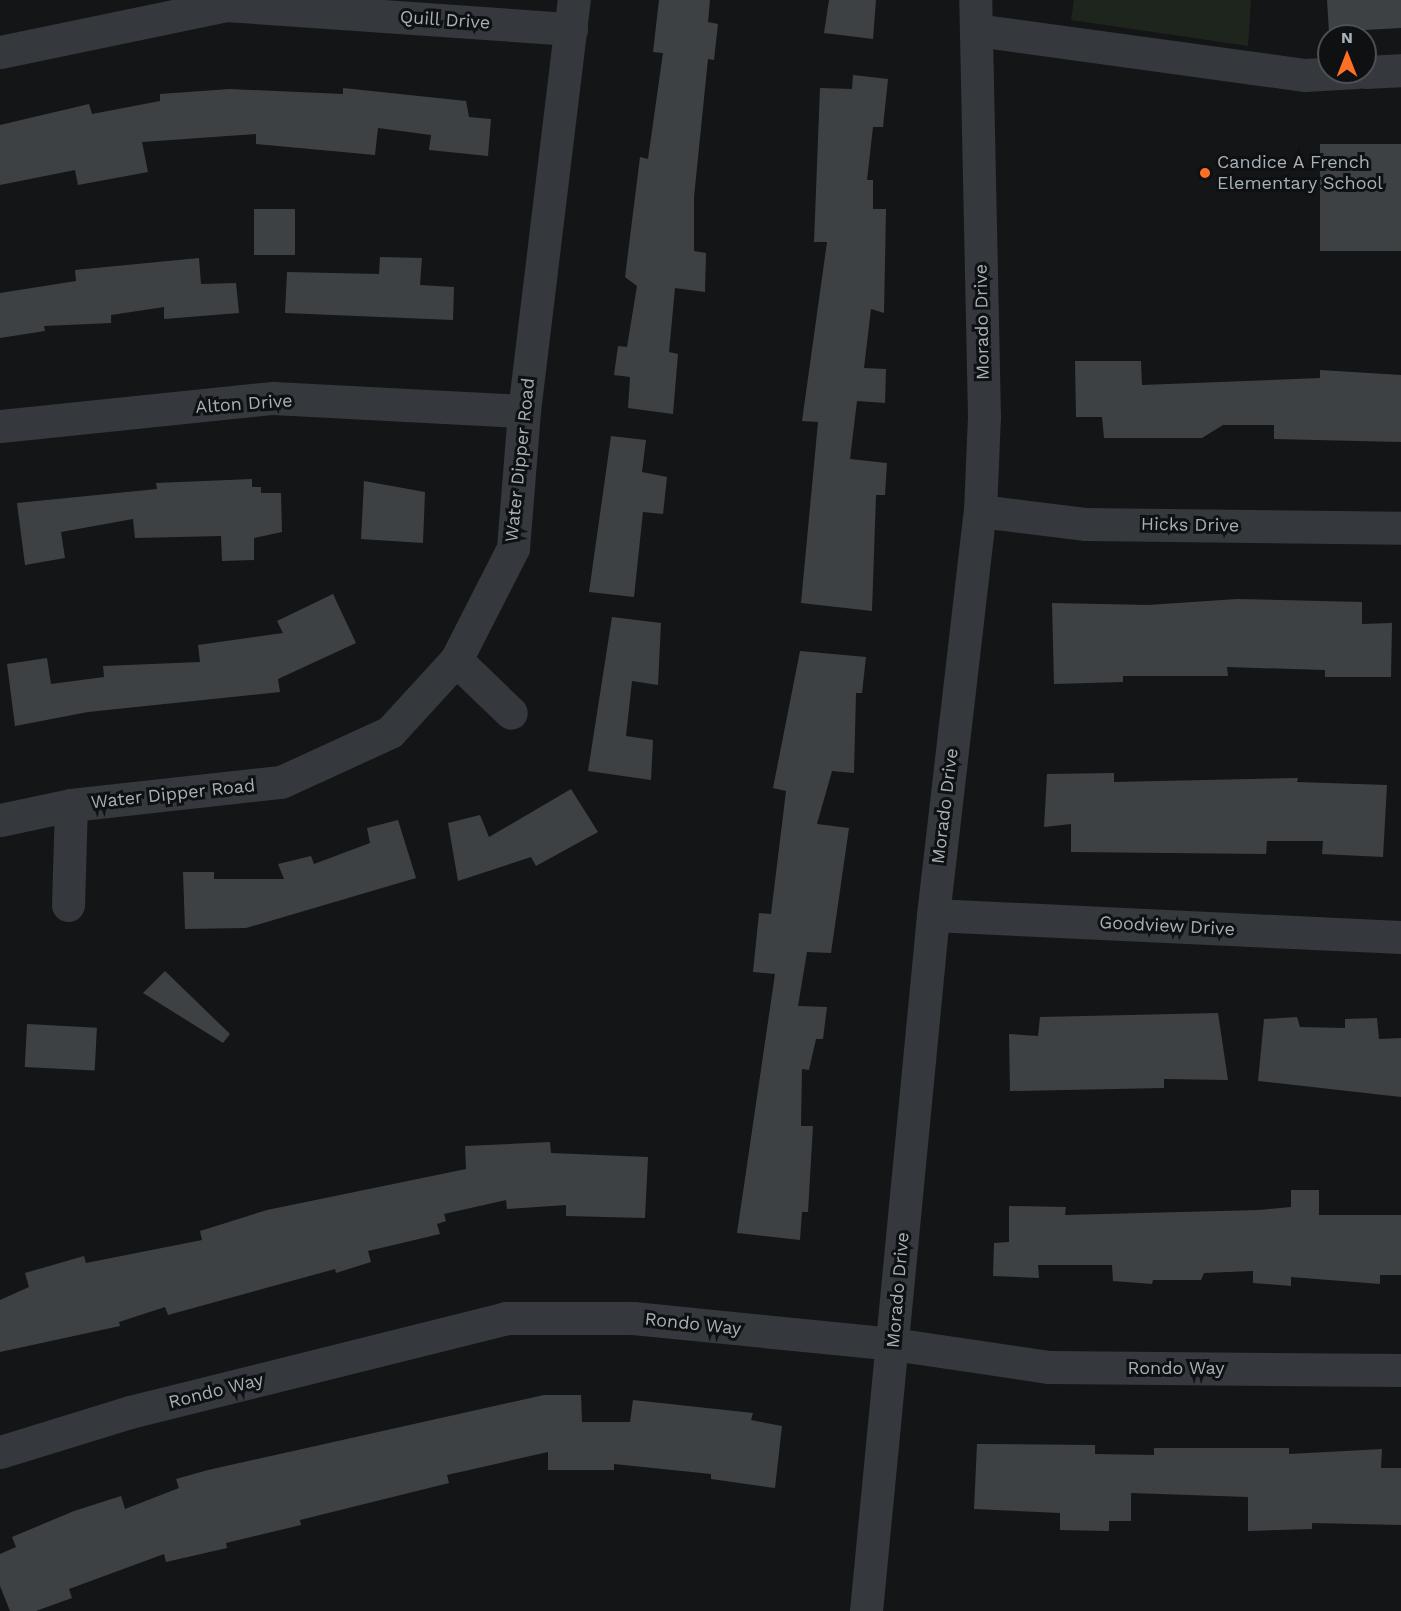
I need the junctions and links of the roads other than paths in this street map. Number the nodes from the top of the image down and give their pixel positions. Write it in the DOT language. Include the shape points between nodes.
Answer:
graph roads {
  1 [pos="572,14"];
  2 [pos="976,15"];
  3 [pos="0,52"];
  4 [pos="1401,70"];
  5 [pos="1377,71"];
  6 [pos="1317,74"];
  7 [pos="524,411"];
  8 [pos="0,426"];
  9 [pos="980,511"];
  10 [pos="1401,528"];
  11 [pos="456,660"];
  12 [pos="511,713"];
  13 [pos="71,804"];
  14 [pos="0,820"];
  15 [pos="68,905"];
  16 [pos="933,915"];
  17 [pos="1401,937"];
  18 [pos="893,1344"];
  19 [pos="1401,1370"];
  20 [pos="0,1452"];
  21 [pos="866,1611"];
  1 -- 3 [label="street, Quill Drive" via="226,5"];
  1 -- 7 [label="street, Water Dipper Road"];
  2 -- 6 [label="street"];
  2 -- 9 [label="street, Morado Drive" via="984,417"];
  4 -- 5 [label="street"];
  7 -- 8 [label="street, Alton Drive" via="273,398"];
  7 -- 11 [label="street, Water Dipper Road" via="513,548"];
  9 -- 10 [label="street, Hicks Drive" via="1086,524"];
  9 -- 16 [label="street, Morado Drive"];
  11 -- 12 [label="street"];
  11 -- 13 [label="street, Water Dipper Road" via="390,732 281,782"];
  13 -- 14 [label="street, Water Dipper Road"];
  13 -- 15 [label="street"];
  16 -- 17 [label="street, Goodview Drive"];
  16 -- 18 [label="street, Morado Drive"];
  18 -- 19 [label="street, Rondo Way" via="1049,1367"];
  18 -- 20 [label="street, Rondo Way" via="633,1318 506,1318 130,1412"];
  18 -- 21 [label="street, Morado Drive"];
}
